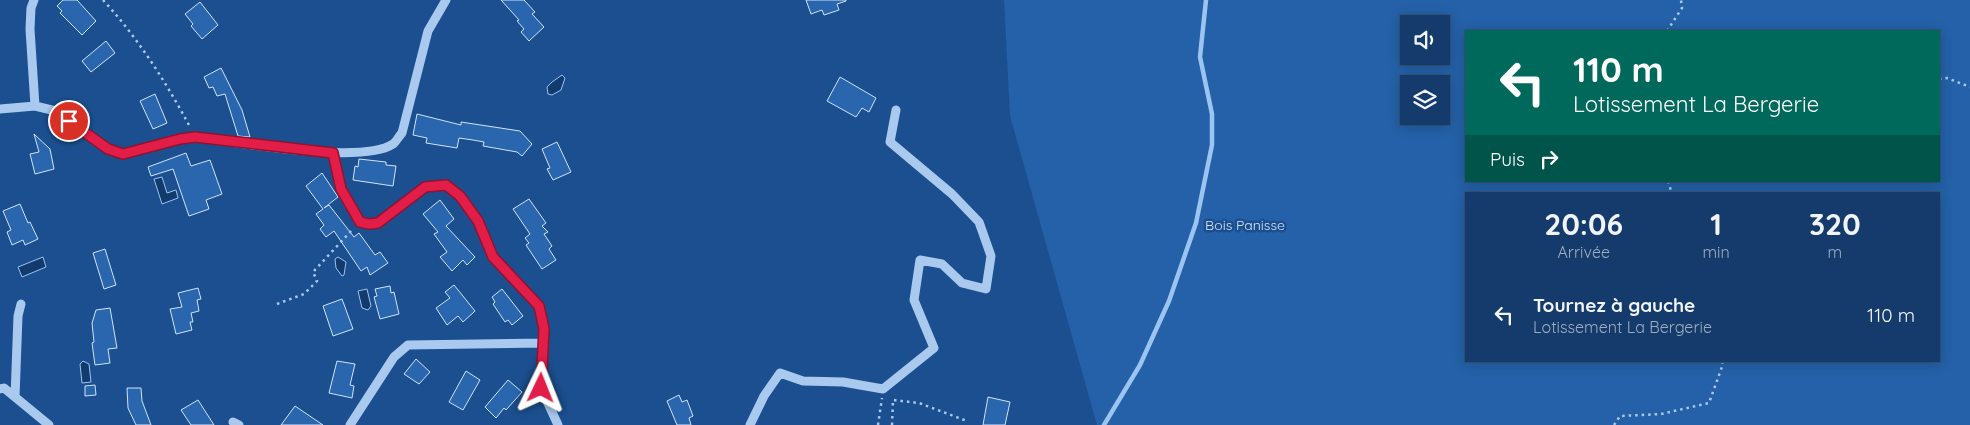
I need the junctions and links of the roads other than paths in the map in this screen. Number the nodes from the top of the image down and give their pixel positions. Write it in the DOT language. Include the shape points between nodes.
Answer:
graph roads {
  1 [pos="34,0"];
  2 [pos="446,0"];
  3 [pos="35,106"];
  4 [pos="0,109"];
  5 [pos="896,110"];
  6 [pos="333,153"];
  7 [pos="21,304"];
  8 [pos="543,343"];
  9 [pos="0,389"];
  10 [pos="15,397"];
  11 [pos="49,425"];
  12 [pos="350,425"];
  13 [pos="558,425"];
  14 [pos="750,425"];
  1 -- 3 [label="street" via="30,28"];
  2 -- 6 [label="street" via="428,31 402,133 393,144 376,150"];
  3 -- 4 [label="street"];
  3 -- 6 [label="street" via="56,111 108,149 123,154 195,137"];
  5 -- 14 [label="street" via="890,142 952,194 979,222 991,256 986,289 962,282 942,264 920,260 914,300 934,348 883,390 843,382 803,381 780,373"];
  6 -- 8 [label="street" via="341,189 360,222 378,223 425,187 446,185 460,196 478,221 493,257 539,306"];
  7 -- 10 [label="street"];
  8 -- 12 [label="street" via="408,345 394,357"];
  8 -- 13 [label="street" via="541,388"];
  9 -- 10 [label="street" via="4,388"];
  10 -- 11 [label="street"];
}
